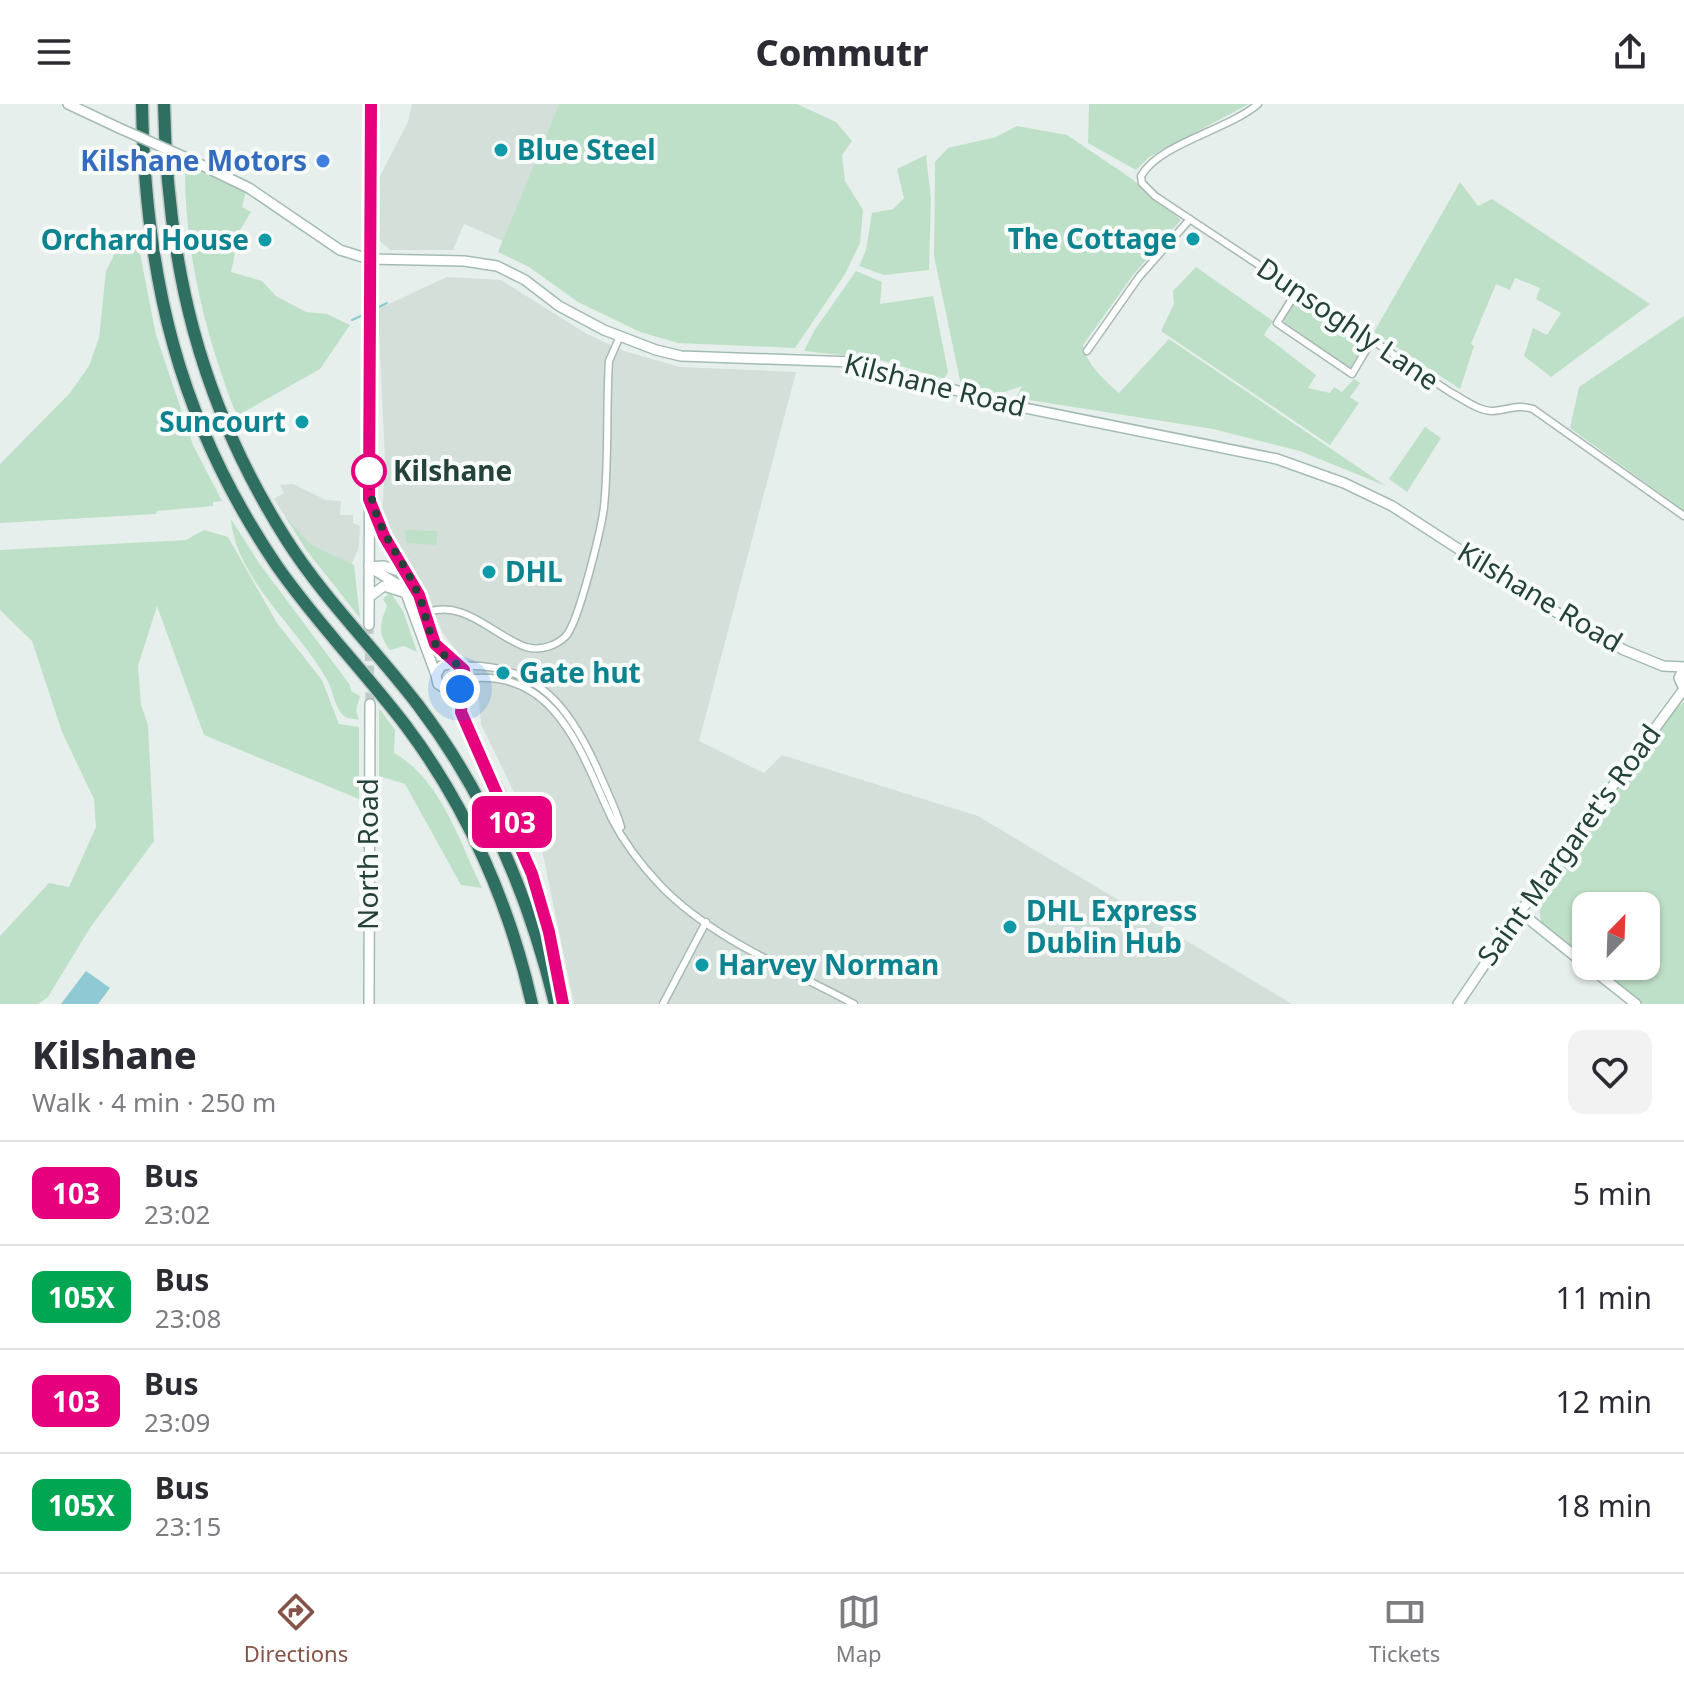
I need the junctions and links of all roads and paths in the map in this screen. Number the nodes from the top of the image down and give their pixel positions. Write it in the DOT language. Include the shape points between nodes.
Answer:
graph roads {
  1 [pos="68,104"];
  2 [pos="142,104"];
  3 [pos="164,104"];
  4 [pos="371,104"];
  5 [pos="1258,104"];
  6 [pos="1190,219"];
  7 [pos="369,259"];
  8 [pos="1297,291"];
  9 [pos="620,336"];
  10 [pos="1372,340"];
  11 [pos="1087,351"];
  12 [pos="369,499"];
  13 [pos="1684,516"];
  14 [pos="369,567"];
  15 [pos="406,575"];
  16 [pos="369,597"];
  17 [pos="408,597"];
  18 [pos="425,613"];
  19 [pos="369,625"];
  20 [pos="457,665"];
  21 [pos="1663,666"];
  22 [pos="1684,667"];
  23 [pos="436,675"];
  24 [pos="464,682"];
  25 [pos="1682,686"];
  26 [pos="370,704"];
  27 [pos="621,831"];
  28 [pos="1520,912"];
  29 [pos="706,922"];
  30 [pos="1572,953"];
  31 [pos="1606,980"];
  32 [pos="369,1004"];
  33 [pos="532,1004"];
  34 [pos="555,1004"];
  35 [pos="563,1004"];
  36 [pos="663,1004"];
  37 [pos="854,1004"];
  38 [pos="1458,1004"];
  39 [pos="1636,1004"];
  1 -- 7 [label="main road, Kilshane Road, bridge" via="249,188 320,240"];
  2 -- 33 [label="highway" via="147,218 161,306 210,447 278,567 409,730 443,781 504,908"];
  3 -- 34 [label="highway" via="170,226 182,295 221,416 288,542 418,705 461,768 513,870"];
  4 -- 7 [label="main road"];
  5 -- 6 [label="street, Dunsoghly Lane" via="1143,171 1147,189"];
  6 -- 8 [label="street, Dunsoghly Lane"];
  6 -- 11 [label="street" via="1139,277"];
  7 -- 9 [label="main road, Kilshane Road" via="497,266 578,317"];
  7 -- 12 [label="main road"];
  8 -- 10 [label="street, Dunsoghly Lane"];
  8 -- 10 [label="street" via="1277,323 1352,374"];
  9 -- 18 [label="street" via="609,361 602,522 568,633 538,649 467,615"];
  9 -- 21 [label="main road, Kilshane Road" via="681,356 865,364 1005,404 1277,459 1392,506 1588,631"];
  10 -- 13 [label="street, Dunsoghly Lane" via="1481,409 1533,409"];
  12 -- 14 [label="main road"];
  12 -- 15 [label="main road"];
  14 -- 15 [label="main road" via="384,566"];
  14 -- 16 [label="main road"];
  14 -- 17 [label="main road" via="400,583"];
  15 -- 18 [label="main road"];
  16 -- 17 [label="main road" via="392,586"];
  16 -- 19 [label="main road"];
  17 -- 23 [label="main road"];
  18 -- 20 [label="main road" via="435,644"];
  20 -- 23 [label="main road" via="441,666"];
  20 -- 24 [label="main road"];
  20 -- 27 [label="street" via="506,669 548,693 588,747"];
  21 -- 22 [label="main road, Kilshane Road"];
  21 -- 25 [label="main road, Kilshane Road"];
  22 -- 25 [label="main road, Saint Margaret's Road"];
  23 -- 24 [label="main road" via="446,691 456,691"];
  24 -- 27 [label="street" via="499,678 542,698 558,713 574,733"];
  24 -- 35 [label="highway" via="465,724 532,874"];
  25 -- 28 [label="main road, Saint Margaret's Road"];
  26 -- 32 [label="main road, North Road"];
  27 -- 29 [label="street" via="662,887"];
  28 -- 30 [label="main road"];
  28 -- 38 [label="main road, Saint Margaret's Road"];
  29 -- 36 [label="street"];
  29 -- 37 [label="street"];
  31 -- 39 [label="main road"];
}
